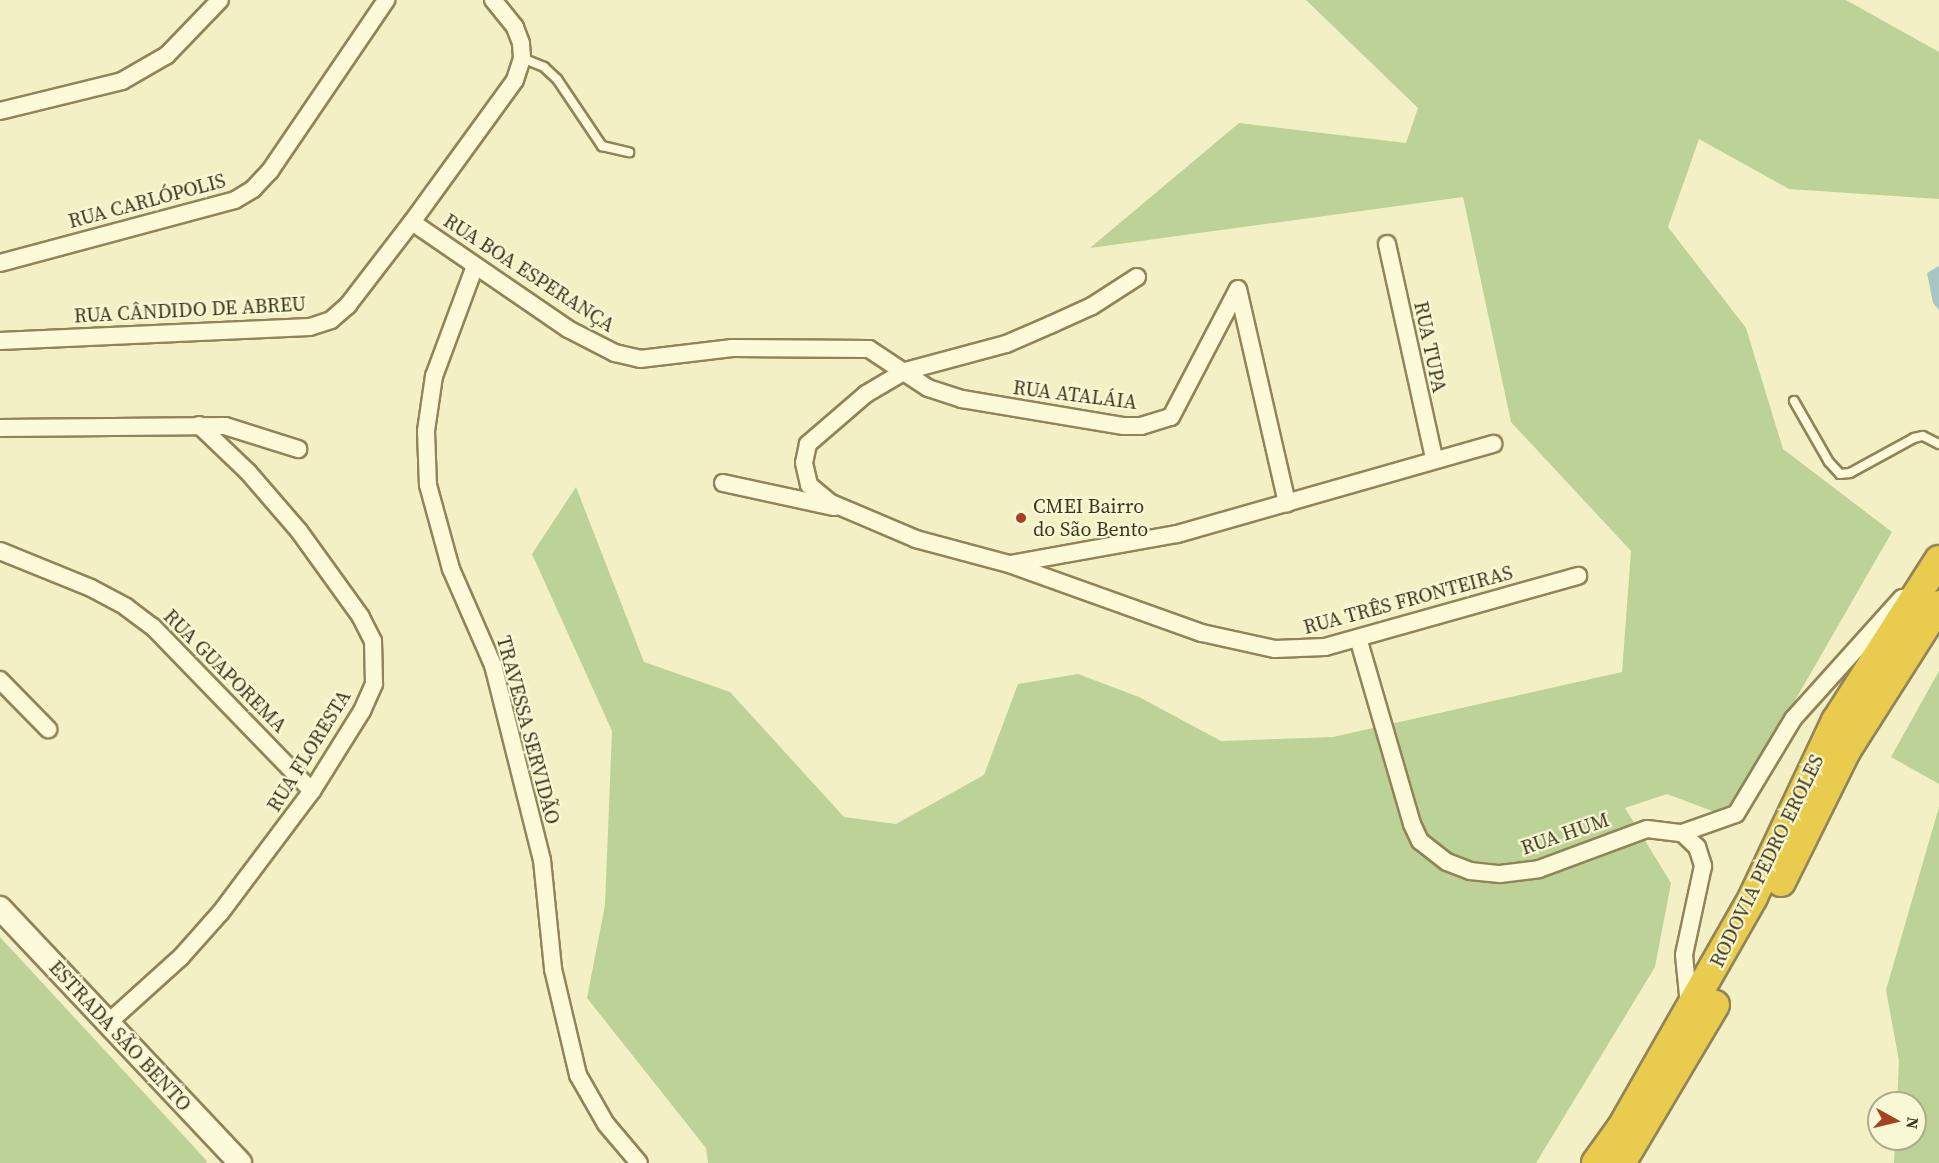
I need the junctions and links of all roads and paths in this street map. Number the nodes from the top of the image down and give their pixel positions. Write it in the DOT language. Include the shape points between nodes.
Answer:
graph roads {
  1 [pos="220,0"];
  2 [pos="386,0"];
  3 [pos="493,0"];
  4 [pos="522,58"];
  5 [pos="0,111"];
  6 [pos="629,152"];
  7 [pos="412,222"];
  8 [pos="1387,244"];
  9 [pos="0,262"];
  10 [pos="475,266"];
  11 [pos="1137,277"];
  12 [pos="0,341"];
  13 [pos="906,371"];
  14 [pos="1794,401"];
  15 [pos="199,425"];
  16 [pos="0,428"];
  17 [pos="1492,444"];
  18 [pos="1939,444"];
  19 [pos="298,448"];
  20 [pos="1434,458"];
  21 [pos="723,483"];
  22 [pos="1287,503"];
  23 [pos="846,510"];
  24 [pos="0,551"];
  25 [pos="1939,559"];
  26 [pos="1009,564"];
  27 [pos="1578,576"];
  28 [pos="1939,605"];
  29 [pos="1358,638"];
  30 [pos="0,681"];
  31 [pos="48,729"];
  32 [pos="312,791"];
  33 [pos="1682,832"];
  34 [pos="0,908"];
  35 [pos="1690,1012"];
  36 [pos="110,1022"];
  37 [pos="240,1163"];
  38 [pos="639,1163"];
  39 [pos="1596,1163"];
  40 [pos="1621,1163"];
  1 -- 5 [label="street" via="167,55 122,81"];
  2 -- 9 [label="street, RUA CARLÓPOLIS" via="270,171 253,189 235,200"];
  3 -- 4 [label="street" via="515,27"];
  4 -- 6 [label="lane" via="544,67 557,79 602,146"];
  4 -- 7 [label="street, RUA CÂNDIDO DE ABREU" via="515,80"];
  7 -- 10 [label="street, RUA BOA ESPERANÇA"];
  7 -- 12 [label="street, RUA CÂNDIDO DE ABREU" via="348,305 331,320 310,327"];
  8 -- 20 [label="street, RUA TUPA"];
  10 -- 13 [label="street, RUA BOA ESPERANÇA" via="568,329 623,355 640,359 732,348 859,348 869,349"];
  10 -- 38 [label="street, TRAVESSA SERVIDÃO" via="434,376 426,430 428,485 451,569 493,665 542,860 553,969 578,1075 606,1124"];
  11 -- 13 [label="street" via="1092,306 1006,344"];
  13 -- 22 [label="street, RUA ATALÁIA" via="928,388 962,399 1141,426 1171,417 1239,289"];
  13 -- 23 [label="street, RUA TRÊS FRONTEIRAS" via="844,410 808,444 804,463 809,485"];
  14 -- 18 [label="lane" via="1828,462 1840,474 1850,473 1914,438 1923,436"];
  15 -- 16 [label="street"];
  15 -- 19 [label="street" via="225,426"];
  15 -- 32 [label="street, RUA FLORESTA" via="248,472 298,531 361,617 373,641 374,684 362,711"];
  17 -- 20 [label="street, RUA TRÊS FRONTEIRAS"];
  20 -- 22 [label="street, RUA TRÊS FRONTEIRAS"];
  21 -- 23 [label="street"];
  22 -- 26 [label="street, RUA TRÊS FRONTEIRAS" via="1177,534"];
  23 -- 26 [label="street, RUA TRÊS FRONTEIRAS" via="916,539"];
  24 -- 32 [label="street, RUA GUAPOREMA" via="91,588 135,613 182,653"];
  25 -- 33 [label="street" via="1793,719 1737,814"];
  25 -- 35 [label="highway, RODOVIA PEDRO EROLES" via="1836,721 1753,897"];
  26 -- 29 [label="street, RUA TRÊS FRONTEIRAS" via="1236,643 1302,650"];
  27 -- 29 [label="street, RUA TRÊS FRONTEIRAS"];
  28 -- 40 [label="highway, RODOVIA PEDRO EROLES" via="1846,751 1770,904 1687,1057"];
  29 -- 33 [label="street, RUA HUM" via="1412,824 1420,841 1447,862 1470,871 1490,873 1539,869 1647,829"];
  30 -- 31 [label="street"];
  32 -- 36 [label="street, RUA FLORESTA" via="221,912 181,957"];
  33 -- 35 [label="street" via="1697,847 1703,866 1684,955"];
  34 -- 36 [label="street, ESTRADA SÃO BENTO"];
  35 -- 39 [label="highway, RODOVIA PEDRO EROLES" via="1622,1127"];
  36 -- 37 [label="street, ESTRADA SÃO BENTO"];
}
